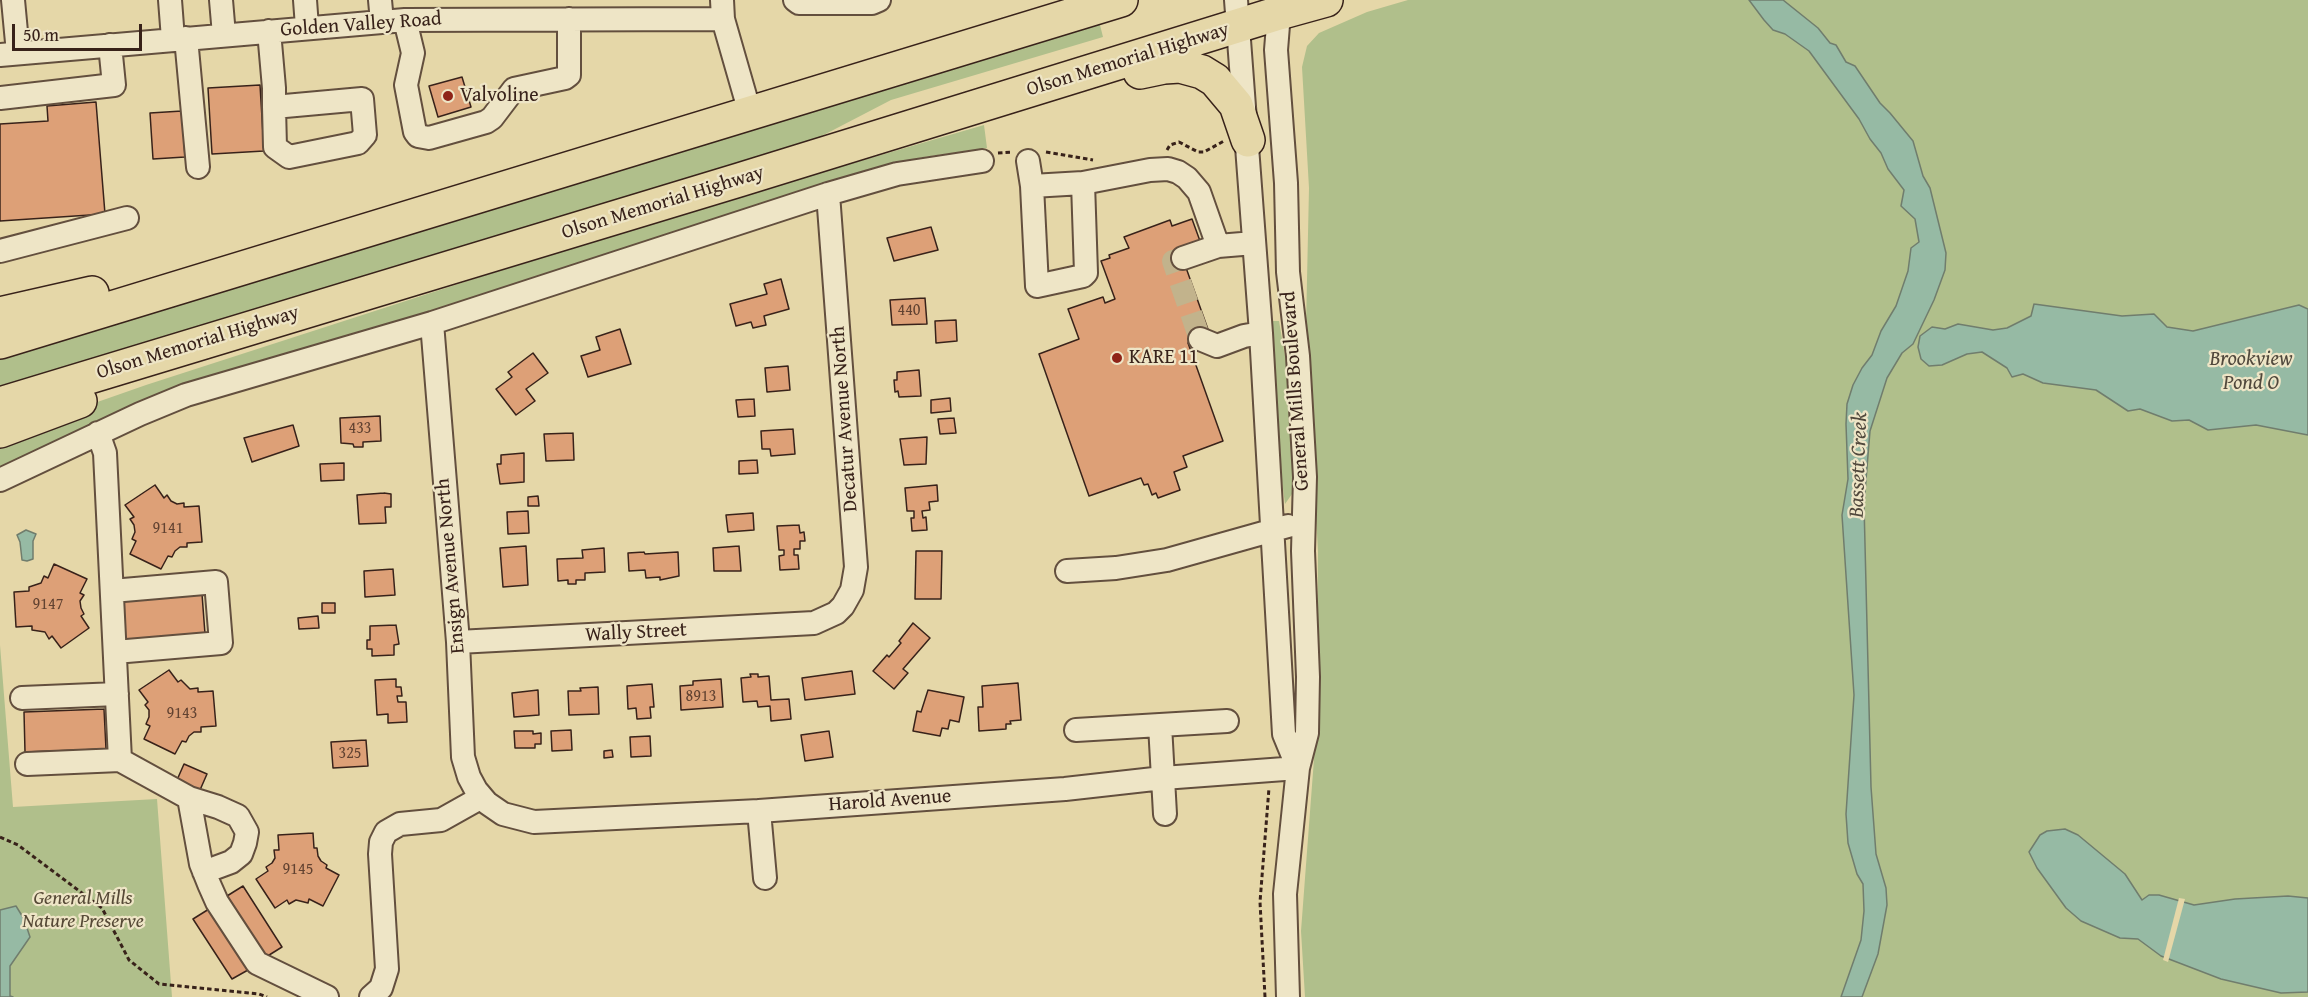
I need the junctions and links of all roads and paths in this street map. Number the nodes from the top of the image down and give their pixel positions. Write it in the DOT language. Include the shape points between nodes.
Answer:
graph roads {
  1 [pos="13,0"];
  2 [pos="170,0"];
  3 [pos="222,0"];
  4 [pos="304,0"];
  5 [pos="795,0"];
  6 [pos="879,0"];
  7 [pos="1121,0"];
  8 [pos="1326,0"];
  9 [pos="1278,6"];
  10 [pos="539,9"];
  11 [pos="637,10"];
  12 [pos="722,10"];
  13 [pos="381,11"];
  14 [pos="1237,13"];
  15 [pos="569,19"];
  16 [pos="405,20"];
  17 [pos="307,27"];
  18 [pos="269,31"];
  19 [pos="224,35"];
  20 [pos="179,39"];
  21 [pos="110,45"];
  22 [pos="9,54"];
  23 [pos="0,98"];
  24 [pos="273,107"];
  25 [pos="750,113"];
  26 [pos="946,116"];
  27 [pos="1238,139"];
  28 [pos="1166,154"];
  29 [pos="982,161"];
  30 [pos="1028,161"];
  31 [pos="198,167"];
  32 [pos="1083,183"];
  33 [pos="1032,186"];
  34 [pos="828,194"];
  35 [pos="127,218"];
  36 [pos="1254,243"];
  37 [pos="1218,246"];
  38 [pos="305,249"];
  39 [pos="0,251"];
  40 [pos="1183,258"];
  41 [pos="372,291"];
  42 [pos="0,314"];
  43 [pos="432,323"];
  44 [pos="1261,333"];
  45 [pos="1200,339"];
  46 [pos="0,342"];
  47 [pos="0,404"];
  48 [pos="0,431"];
  49 [pos="98,433"];
  50 [pos="0,480"];
  51 [pos="1304,522"];
  52 [pos="1273,531"];
  53 [pos="1067,571"];
  54 [pos="112,591"];
  55 [pos="814,623"];
  56 [pos="458,642"];
  57 [pos="115,652"];
  58 [pos="117,694"];
  59 [pos="22,698"];
  60 [pos="1227,721"];
  61 [pos="1160,725"];
  62 [pos="1076,730"];
  63 [pos="120,760"];
  64 [pos="27,765"];
  65 [pos="1298,768"];
  66 [pos="1163,778"];
  67 [pos="189,798"];
  68 [pos="484,800"];
  69 [pos="759,810"];
  70 [pos="1166,814"];
  71 [pos="0,837"];
  72 [pos="204,872"];
  73 [pos="765,878"];
  74 [pos="267,997"];
  75 [pos="327,997"];
  76 [pos="371,997"];
  77 [pos="1288,997"];
  1 -- 22 [label="street"];
  2 -- 20 [label="street"];
  3 -- 19 [label="street"];
  4 -- 17 [label="street"];
  5 -- 6 [label="street"];
  7 -- 25 [label="highway"];
  8 -- 9 [label="highway, Olson Memorial Highway"];
  9 -- 14 [label="highway, Olson Memorial Highway"];
  9 -- 51 [label="street, General Mills Boulevard" via="1276,50 1288,272 1298,356"];
  10 -- 15 [label="street, Golden Valley Road"];
  10 -- 16 [label="street, Golden Valley Road"];
  11 -- 12 [label="street, Golden Valley Road"];
  11 -- 15 [label="street, Golden Valley Road"];
  12 -- 25 [label="street"];
  13 -- 16 [label="street, Golden Valley Road"];
  13 -- 17 [label="street, Golden Valley Road"];
  14 -- 26 [label="highway, Olson Memorial Highway"];
  14 -- 27 [label="street, General Mills Boulevard"];
  15 -- 16 [label="street" via="569,75 514,89 486,122 429,138 415,132 406,85 413,53"];
  17 -- 18 [label="street, Golden Valley Road"];
  18 -- 19 [label="street, Golden Valley Road"];
  18 -- 24 [label="street"];
  19 -- 20 [label="street, Golden Valley Road"];
  20 -- 21 [label="street, Golden Valley Road"];
  20 -- 31 [label="street"];
  21 -- 22 [label="street, Golden Valley Road"];
  21 -- 23 [label="street" via="114,85"];
  25 -- 38 [label="highway"];
  26 -- 27 [label="highway" via="1025,108 1150,69 1178,66 1202,72 1226,90 1236,105"];
  26 -- 41 [label="highway, Olson Memorial Highway"];
  27 -- 28 [label="path" via="1204,152 1174,142"];
  27 -- 36 [label="street, General Mills Boulevard"];
  29 -- 34 [label="street" via="897,174"];
  30 -- 33 [label="street"];
  32 -- 33 [label="street"];
  32 -- 33 [label="street" via="1086,273 1038,286"];
  32 -- 37 [label="street" via="1150,170 1178,172 1199,192"];
  34 -- 43 [label="street"];
  34 -- 55 [label="street, Decatur Avenue North" via="856,567 852,590 843,606"];
  35 -- 39 [label="street"];
  36 -- 37 [label="street"];
  36 -- 44 [label="street, General Mills Boulevard"];
  37 -- 40 [label="street"];
  38 -- 42 [label="highway"];
  38 -- 46 [label="highway"];
  41 -- 47 [label="highway, Olson Memorial Highway"];
  41 -- 48 [label="highway" via="298,327"];
  43 -- 49 [label="street" via="186,395"];
  43 -- 56 [label="street, Ensign Avenue North"];
  44 -- 45 [label="street" via="1217,346"];
  44 -- 52 [label="street, General Mills Boulevard"];
  49 -- 50 [label="street"];
  49 -- 54 [label="street" via="105,453"];
  51 -- 52 [label="street"];
  51 -- 65 [label="street, General Mills Boulevard" via="1308,705 1307,733"];
  52 -- 53 [label="street" via="1167,560"];
  52 -- 65 [label="street, General Mills Boulevard" via="1284,734"];
  54 -- 57 [label="street"];
  54 -- 57 [label="street" via="216,582 221,643"];
  55 -- 56 [label="street, Wally Street"];
  56 -- 68 [label="street, Ensign Avenue North" via="463,757 469,777"];
  57 -- 58 [label="street"];
  58 -- 59 [label="street"];
  58 -- 63 [label="street"];
  60 -- 61 [label="street"];
  61 -- 62 [label="street"];
  61 -- 66 [label="street"];
  63 -- 64 [label="street"];
  63 -- 67 [label="street"];
  65 -- 66 [label="street, Harold Avenue"];
  65 -- 77 [label="street, General Mills Boulevard" via="1285,894"];
  66 -- 69 [label="street, Harold Avenue" via="1065,789"];
  66 -- 70 [label="street"];
  67 -- 72 [label="street"];
  67 -- 72 [label="street" via="238,816 247,832 241,854"];
  68 -- 69 [label="street, Harold Avenue" via="503,814 534,822"];
  68 -- 76 [label="street" via="441,820 400,824 386,832 380,854 387,969 381,988"];
  69 -- 73 [label="street"];
  71 -- 74 [label="path" via="18,845 102,908 129,960 159,984"];
  72 -- 75 [label="street" via="217,902 257,963"];
}
